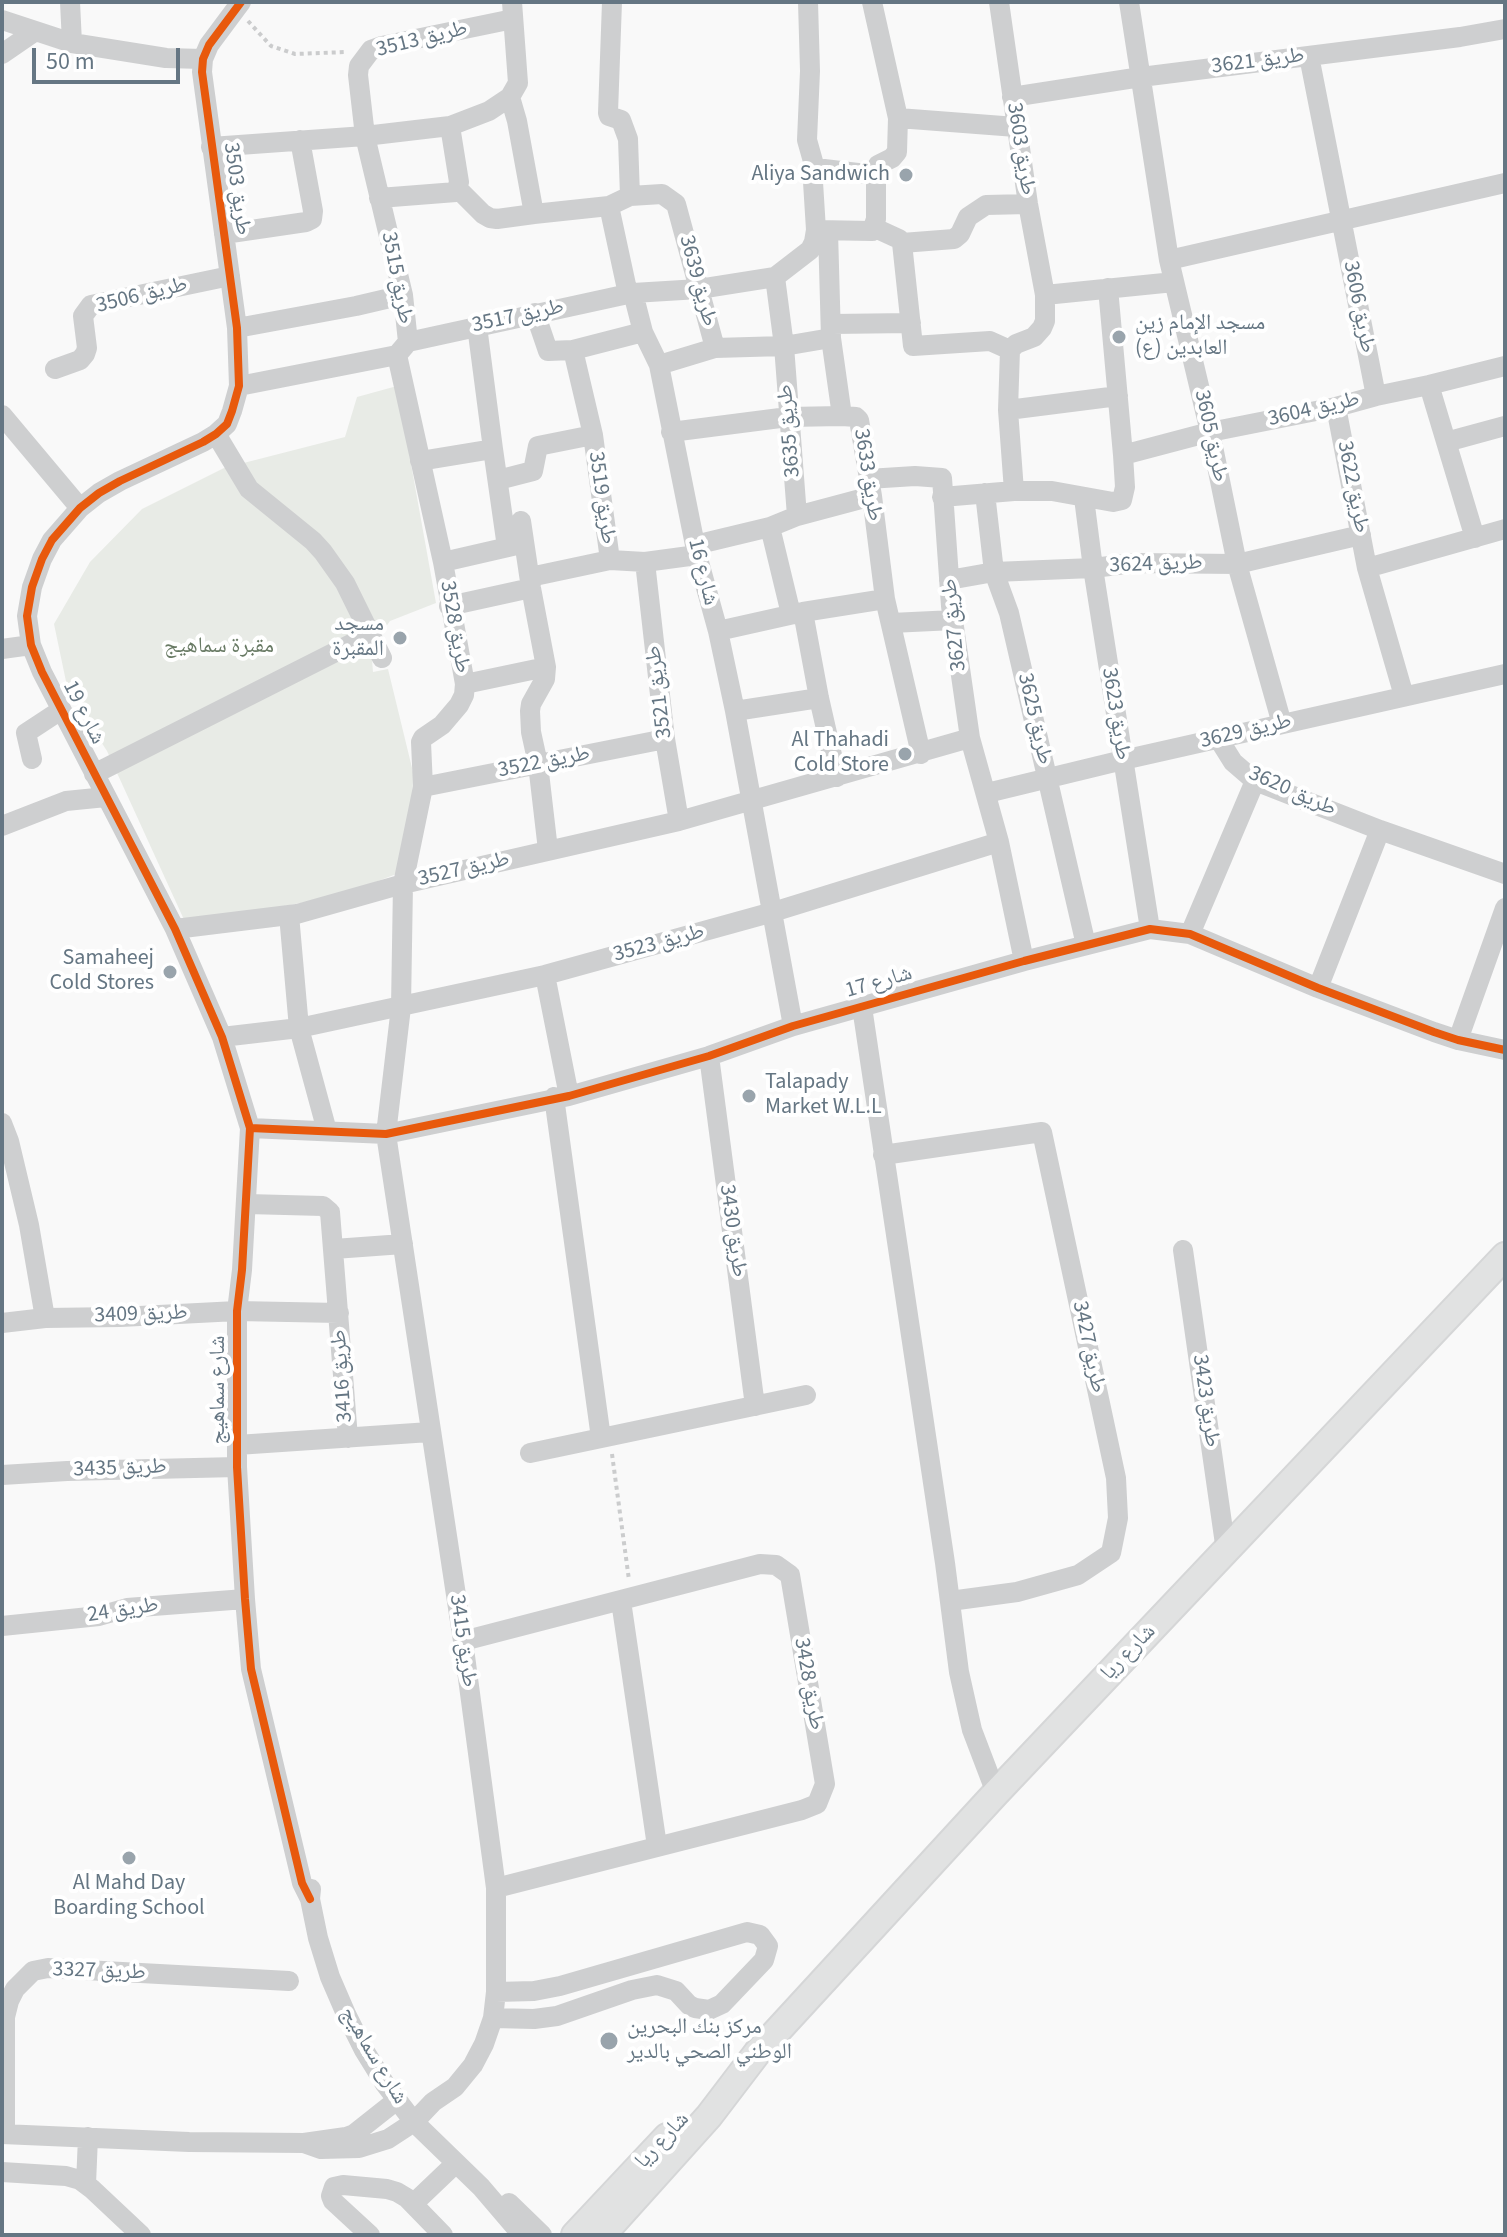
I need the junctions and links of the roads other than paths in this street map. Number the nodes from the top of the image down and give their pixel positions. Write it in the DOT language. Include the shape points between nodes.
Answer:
graph roads {
  1 [pos="70,2"];
  2 [pos="612,2"];
  3 [pos="808,2"];
  4 [pos="872,2"];
  5 [pos="999,2"];
  6 [pos="1129,2"];
  7 [pos="235,4"];
  8 [pos="513,10"];
  9 [pos="2,20"];
  10 [pos="1505,29"];
  11 [pos="34,32"];
  12 [pos="72,43"];
  13 [pos="2,54"];
  14 [pos="1309,56"];
  15 [pos="203,59"];
  16 [pos="1141,77"];
  17 [pos="510,97"];
  18 [pos="1012,97"];
  19 [pos="898,118"];
  20 [pos="450,126"];
  21 [pos="1016,127"];
  22 [pos="365,136"];
  23 [pos="300,140"];
  24 [pos="211,147"];
  25 [pos="816,172"];
  26 [pos="875,175"];
  27 [pos="1505,183"];
  28 [pos="458,189"];
  29 [pos="630,196"];
  30 [pos="379,198"];
  31 [pos="1028,204"];
  32 [pos="609,206"];
  33 [pos="534,214"];
  34 [pos="1341,219"];
  35 [pos="875,228"];
  36 [pos="822,230"];
  37 [pos="224,234"];
  38 [pos="902,243"];
  39 [pos="1169,260"];
  40 [pos="230,276"];
  41 [pos="775,277"];
  42 [pos="1174,282"];
  43 [pos="1108,288"];
  44 [pos="699,289"];
  45 [pos="631,294"];
  46 [pos="403,295"];
  47 [pos="1045,295"];
  48 [pos="535,313"];
  49 [pos="911,323"];
  50 [pos="477,326"];
  51 [pos="237,328"];
  52 [pos="831,331"];
  53 [pos="643,332"];
  54 [pos="784,346"];
  55 [pos="403,348"];
  56 [pos="715,348"];
  57 [pos="573,350"];
  58 [pos="1010,350"];
  59 [pos="659,365"];
  60 [pos="1505,366"];
  61 [pos="55,369"];
  62 [pos="1429,385"];
  63 [pos="239,386"];
  64 [pos="1118,396"];
  65 [pos="1376,396"];
  66 [pos="1336,407"];
  67 [pos="1008,410"];
  68 [pos="842,416"];
  69 [pos="788,417"];
  70 [pos="3,420"];
  71 [pos="1505,426"];
  72 [pos="671,432"];
  73 [pos="1210,432"];
  74 [pos="216,434"];
  75 [pos="593,435"];
  76 [pos="1446,442"];
  77 [pos="493,449"];
  78 [pos="1123,455"];
  79 [pos="420,461"];
  80 [pos="498,480"];
  81 [pos="870,487"];
  82 [pos="1014,491"];
  83 [pos="985,493"];
  84 [pos="942,497"];
  85 [pos="1084,498"];
  86 [pos="80,508"];
  87 [pos="797,516"];
  88 [pos="521,521"];
  89 [pos="770,527"];
  90 [pos="1505,529"];
  91 [pos="1361,535"];
  92 [pos="1475,538"];
  93 [pos="516,545"];
  94 [pos="696,550"];
  95 [pos="610,560"];
  96 [pos="443,562"];
  97 [pos="645,562"];
  98 [pos="1237,564"];
  99 [pos="1093,568"];
  100 [pos="1367,568"];
  101 [pos="994,572"];
  102 [pos="949,580"];
  103 [pos="530,583"];
  104 [pos="885,599"];
  105 [pos="449,606"];
  106 [pos="797,613"];
  107 [pos="954,620"];
  108 [pos="891,623"];
  109 [pos="718,631"];
  110 [pos="371,634"];
  111 [pos="31,645"];
  112 [pos="2,649"];
  113 [pos="382,658"];
  114 [pos="546,667"];
  115 [pos="1505,674"];
  116 [pos="465,684"];
  117 [pos="1404,696"];
  118 [pos="819,698"];
  119 [pos="61,710"];
  120 [pos="735,711"];
  121 [pos="1282,724"];
  122 [pos="970,738"];
  123 [pos="1218,738"];
  124 [pos="665,739"];
  125 [pos="921,754"];
  126 [pos="32,759"];
  127 [pos="1123,760"];
  128 [pos="538,764"];
  129 [pos="94,774"];
  130 [pos="837,777"];
  131 [pos="1048,778"];
  132 [pos="1255,781"];
  133 [pos="423,787"];
  134 [pos="987,793"];
  135 [pos="106,797"];
  136 [pos="751,800"];
  137 [pos="679,821"];
  138 [pos="2,826"];
  139 [pos="1380,830"];
  140 [pos="999,842"];
  141 [pos="548,850"];
  142 [pos="1505,874"];
  143 [pos="403,884"];
  144 [pos="1505,908"];
  145 [pos="773,912"];
  146 [pos="289,915"];
  147 [pos="175,929"];
  148 [pos="1150,929"];
  149 [pos="1190,934"];
  150 [pos="1086,945"];
  151 [pos="1024,961"];
  152 [pos="545,975"];
  153 [pos="1318,988"];
  154 [pos="401,1007"];
  155 [pos="862,1007"];
  156 [pos="793,1026"];
  157 [pos="299,1028"];
  158 [pos="222,1037"];
  159 [pos="1458,1040"];
  160 [pos="1505,1050"];
  161 [pos="709,1056"];
  162 [pos="562,1096"];
  163 [pos="2,1123"];
  164 [pos="250,1128"];
  165 [pos="327,1131"];
  166 [pos="386,1134"];
  167 [pos="883,1155"];
  168 [pos="247,1204"];
  169 [pos="403,1244"];
  170 [pos="334,1249"];
  171 [pos="1183,1250"];
  172 [pos="1505,1256"];
  173 [pos="237,1311"];
  174 [pos="339,1313"];
  175 [pos="45,1318"];
  176 [pos="2,1323"];
  177 [pos="806,1395"];
  178 [pos="755,1406"];
  179 [pos="430,1432"];
  180 [pos="605,1437"];
  181 [pos="348,1438"];
  182 [pos="237,1445"];
  183 [pos="530,1453"];
  184 [pos="237,1467"];
  185 [pos="2,1475"];
  186 [pos="1226,1551"];
  187 [pos="626,1600"];
  188 [pos="950,1601"];
  189 [pos="246,1605"];
  190 [pos="2,1626"];
  191 [pos="463,1641"];
  192 [pos="996,1793"];
  193 [pos="657,1846"];
  194 [pos="496,1888"];
  195 [pos="289,1981"];
  196 [pos="542,1990"];
  197 [pos="496,1992"];
  198 [pos="493,2018"];
  199 [pos="548,2018"];
  200 [pos="757,2053"];
  201 [pos="397,2100"];
  202 [pos="414,2122"];
  203 [pos="4,2134"];
  204 [pos="88,2137"];
  205 [pos="304,2143"];
  206 [pos="456,2163"];
  207 [pos="2,2172"];
  208 [pos="86,2184"];
  209 [pos="481,2187"];
  210 [pos="413,2204"];
  211 [pos="141,2235"];
  212 [pos="370,2235"];
  213 [pos="443,2235"];
  214 [pos="522,2235"];
  215 [pos="542,2235"];
  216 [pos="575,2235"];
  217 [pos="602,2235"];
  1 -- 12 [label="street"];
  2 -- 29 [label="street" via="608,113 621,120 628,139"];
  3 -- 25 [label="street" via="807,140"];
  4 -- 19 [label="street"];
  5 -- 18 [label="street, طريق 3603"];
  6 -- 16 [label="street, طريق 3605"];
  7 -- 15 [label="street"];
  8 -- 17 [label="street, طريق 3513" via="518,83"];
  8 -- 22 [label="street, طريق 3513" via="371,50 358,75"];
  9 -- 11 [label="street"];
  10 -- 14 [label="street, طريق 3621"];
  11 -- 12 [label="street"];
  11 -- 13 [label="street"];
  12 -- 15 [label="street"];
  14 -- 16 [label="street, طريق 3621"];
  14 -- 34 [label="street, طريق 3606"];
  15 -- 24 [label="street, طريق 3503"];
  16 -- 18 [label="street, طريق 3621"];
  16 -- 39 [label="street, طريق 3605"];
  17 -- 20 [label="street"];
  17 -- 33 [label="street"];
  18 -- 21 [label="street, طريق 3603"];
  19 -- 21 [label="street"];
  19 -- 26 [label="street" via="897,152 878,165"];
  20 -- 22 [label="street"];
  20 -- 28 [label="street"];
  21 -- 31 [label="street, طريق 3603"];
  22 -- 23 [label="street"];
  22 -- 30 [label="street, طريق 3515"];
  23 -- 24 [label="street"];
  23 -- 37 [label="street" via="312,219"];
  24 -- 37 [label="street, طريق 3503"];
  25 -- 26 [label="street"];
  25 -- 36 [label="street" via="813,182"];
  26 -- 35 [label="street"];
  27 -- 34 [label="street"];
  28 -- 30 [label="street, طريق 3515"];
  28 -- 33 [label="street" via="490,218"];
  29 -- 32 [label="street"];
  29 -- 44 [label="street, طريق 3639" via="666,195 676,204"];
  30 -- 46 [label="street, طريق 3515"];
  31 -- 38 [label="street" via="986,205 968,217 954,239"];
  31 -- 47 [label="street, طريق 3603"];
  32 -- 33 [label="street"];
  32 -- 45 [label="street, شارع 16"];
  34 -- 39 [label="street"];
  34 -- 65 [label="street, طريق 3606"];
  35 -- 36 [label="street"];
  35 -- 38 [label="street"];
  36 -- 41 [label="street" via="810,250"];
  36 -- 52 [label="street"];
  37 -- 40 [label="street, طريق 3503"];
  38 -- 49 [label="street"];
  39 -- 42 [label="street, طريق 3605"];
  40 -- 51 [label="street, طريق 3503"];
  40 -- 61 [label="street, طريق 3506" via="91,305 83,316 85,354"];
  41 -- 44 [label="street, طريق 3517"];
  41 -- 54 [label="street, طريق 3635"];
  42 -- 43 [label="street"];
  42 -- 73 [label="street, طريق 3605"];
  43 -- 47 [label="street"];
  43 -- 64 [label="street"];
  44 -- 45 [label="street, طريق 3517"];
  44 -- 56 [label="street, طريق 3639"];
  45 -- 48 [label="street, طريق 3517"];
  45 -- 53 [label="street, شارع 16"];
  46 -- 51 [label="street"];
  46 -- 55 [label="street, طريق 3515"];
  47 -- 58 [label="street, طريق 3603" via="1042,328"];
  48 -- 50 [label="street, طريق 3517"];
  48 -- 57 [label="street" via="548,351"];
  49 -- 52 [label="street"];
  49 -- 58 [label="street" via="913,346 990,341"];
  50 -- 55 [label="street, طريق 3517"];
  50 -- 77 [label="street"];
  51 -- 63 [label="street, طريق 3503"];
  52 -- 54 [label="street"];
  52 -- 68 [label="street"];
  53 -- 57 [label="street"];
  53 -- 59 [label="street, شارع 16"];
  54 -- 56 [label="street"];
  54 -- 69 [label="street, طريق 3635"];
  55 -- 63 [label="street, طريق 3517"];
  55 -- 79 [label="street, طريق 3528"];
  56 -- 59 [label="street, طريق 3639"];
  57 -- 75 [label="street, طريق 3519"];
  58 -- 67 [label="street"];
  59 -- 72 [label="street, شارع 16"];
  60 -- 62 [label="street, طريق 3604"];
  62 -- 65 [label="street, طريق 3604"];
  62 -- 76 [label="street"];
  63 -- 74 [label="street" via="227,424"];
  64 -- 67 [label="street"];
  64 -- 78 [label="street"];
  65 -- 66 [label="street, طريق 3604"];
  66 -- 73 [label="street, طريق 3604"];
  66 -- 91 [label="street, طريق 3622"];
  67 -- 82 [label="street"];
  68 -- 69 [label="street, طريق 3633"];
  68 -- 81 [label="street, طريق 3633" via="859,420"];
  69 -- 72 [label="street, طريق 3633"];
  69 -- 87 [label="street, طريق 3635"];
  70 -- 86 [label="street"];
  71 -- 76 [label="street"];
  72 -- 94 [label="street, شارع 16"];
  73 -- 78 [label="street, طريق 3604"];
  73 -- 98 [label="street, طريق 3605"];
  74 -- 86 [label="street, شارع 19" via="120,481"];
  74 -- 110 [label="street" via="249,489 323,552"];
  75 -- 80 [label="street, طريق 3519" via="538,446 533,471"];
  75 -- 95 [label="street, طريق 3519"];
  76 -- 92 [label="street"];
  77 -- 79 [label="street"];
  77 -- 80 [label="street"];
  78 -- 85 [label="street" via="1122,500"];
  79 -- 96 [label="street, طريق 3528"];
  80 -- 93 [label="street"];
  81 -- 84 [label="street" via="915,476 942,478"];
  81 -- 87 [label="street"];
  81 -- 104 [label="street, طريق 3633"];
  82 -- 83 [label="street"];
  82 -- 85 [label="street"];
  83 -- 84 [label="street"];
  83 -- 101 [label="street, طريق 3625"];
  84 -- 102 [label="street, طريق 3627"];
  85 -- 99 [label="street, طريق 3623"];
  86 -- 111 [label="street, شارع 19" via="42,559 27,616"];
  87 -- 89 [label="street"];
  88 -- 93 [label="street"];
  89 -- 94 [label="street"];
  89 -- 106 [label="street"];
  90 -- 92 [label="street"];
  91 -- 98 [label="street, طريق 3624"];
  91 -- 100 [label="street, طريق 3622"];
  92 -- 100 [label="street"];
  93 -- 96 [label="street"];
  93 -- 103 [label="street"];
  94 -- 97 [label="street"];
  94 -- 109 [label="street, شارع 16"];
  95 -- 97 [label="street"];
  95 -- 103 [label="street"];
  96 -- 105 [label="street, طريق 3528"];
  97 -- 124 [label="street, طريق 3521"];
  98 -- 99 [label="street, طريق 3624"];
  98 -- 121 [label="street, طريق 3605"];
  99 -- 101 [label="street, طريق 3624"];
  99 -- 127 [label="street, طريق 3623"];
  100 -- 117 [label="street, طريق 3622"];
  101 -- 102 [label="street, طريق 3624"];
  101 -- 131 [label="street, طريق 3625" via="1009,613"];
  102 -- 107 [label="street, طريق 3627"];
  103 -- 105 [label="street"];
  103 -- 114 [label="street"];
  104 -- 106 [label="street"];
  104 -- 108 [label="street, طريق 3633"];
  105 -- 116 [label="street, طريق 3528"];
  106 -- 109 [label="street"];
  106 -- 118 [label="street"];
  107 -- 108 [label="street"];
  107 -- 122 [label="street, طريق 3627"];
  108 -- 125 [label="street, طريق 3633"];
  109 -- 120 [label="street, شارع 16"];
  110 -- 113 [label="street"];
  110 -- 129 [label="street"];
  111 -- 112 [label="street"];
  111 -- 119 [label="street, شارع 19"];
  114 -- 116 [label="street"];
  114 -- 128 [label="street" via="530,711"];
  115 -- 117 [label="street, طريق 3629"];
  116 -- 133 [label="street, طريق 3528" via="459,705 421,742"];
  117 -- 121 [label="street, طريق 3629"];
  118 -- 120 [label="street"];
  118 -- 130 [label="street"];
  119 -- 126 [label="street" via="26,733"];
  119 -- 129 [label="street, شارع 19"];
  120 -- 136 [label="street, شارع 16"];
  121 -- 123 [label="street, طريق 3629"];
  122 -- 125 [label="street"];
  122 -- 134 [label="street, طريق 3627"];
  123 -- 127 [label="street, طريق 3629"];
  123 -- 132 [label="street, طريق 3620" via="1233,762"];
  124 -- 128 [label="street, طريق 3522"];
  124 -- 137 [label="street, طريق 3521"];
  125 -- 130 [label="street"];
  127 -- 131 [label="street, طريق 3629"];
  127 -- 148 [label="street, طريق 3623"];
  128 -- 133 [label="street, طريق 3522"];
  128 -- 141 [label="street"];
  129 -- 135 [label="street, شارع 19"];
  130 -- 136 [label="street"];
  131 -- 134 [label="street, طريق 3629"];
  131 -- 150 [label="street, طريق 3625"];
  132 -- 139 [label="street, طريق 3620"];
  132 -- 149 [label="street"];
  133 -- 143 [label="street, طريق 3528"];
  134 -- 140 [label="street, طريق 3627"];
  135 -- 138 [label="street" via="66,801"];
  135 -- 147 [label="street, شارع 19"];
  136 -- 137 [label="street, طريق 3527"];
  136 -- 145 [label="street, شارع 16"];
  137 -- 141 [label="street, طريق 3527"];
  139 -- 142 [label="street, طريق 3620"];
  139 -- 153 [label="street"];
  140 -- 145 [label="street"];
  140 -- 151 [label="street, طريق 3627"];
  141 -- 143 [label="street, طريق 3527"];
  143 -- 146 [label="street, طريق 3527"];
  143 -- 154 [label="street, طريق 3528"];
  144 -- 159 [label="street"];
  145 -- 152 [label="street, طريق 3523"];
  145 -- 156 [label="street, شارع 16"];
  146 -- 147 [label="street, طريق 3527"];
  146 -- 157 [label="street"];
  147 -- 158 [label="street, شارع 19"];
  148 -- 149 [label="street, شارع 17"];
  148 -- 150 [label="street, شارع 17"];
  149 -- 153 [label="street, شارع 17"];
  150 -- 151 [label="street, شارع 17"];
  151 -- 155 [label="street, شارع 17"];
  152 -- 154 [label="street, طريق 3523"];
  152 -- 162 [label="street"];
  153 -- 159 [label="street, شارع 17"];
  154 -- 157 [label="street, طريق 3523"];
  154 -- 166 [label="street, طريق 3415"];
  155 -- 156 [label="street, شارع 17"];
  155 -- 167 [label="street"];
  156 -- 161 [label="street, شارع 17"];
  157 -- 158 [label="street, طريق 3523"];
  157 -- 165 [label="street"];
  158 -- 164 [label="street, شارع 19"];
  159 -- 160 [label="street, شارع 17"];
  161 -- 162 [label="street, شارع 17"];
  161 -- 178 [label="street, طريق 3430"];
  162 -- 166 [label="street, شارع 17"];
  162 -- 180 [label="street"];
  163 -- 175 [label="street"];
  164 -- 165 [label="street, شارع 17"];
  164 -- 168 [label="street, شارع سماهيج"];
  165 -- 166 [label="street, شارع 17"];
  166 -- 169 [label="street, طريق 3415"];
  167 -- 188 [label="street"];
  167 -- 188 [label="street, طريق 3427" via="1042,1132 1116,1478 1118,1518 1111,1553 1078,1575 1017,1592"];
  168 -- 170 [label="street, طريق 3416" via="323,1206 330,1212"];
  168 -- 173 [label="street, شارع سماهيج"];
  169 -- 170 [label="street"];
  169 -- 179 [label="street, طريق 3415"];
  170 -- 174 [label="street, طريق 3416"];
  171 -- 186 [label="street, طريق 3423"];
  172 -- 186 [label="main road, شارع ريا"];
  173 -- 174 [label="street, طريق 3416"];
  173 -- 175 [label="street, طريق 3409"];
  173 -- 182 [label="street, شارع سماهيج"];
  174 -- 181 [label="street, طريق 3416"];
  175 -- 176 [label="street, طريق 3409"];
  177 -- 178 [label="street"];
  178 -- 180 [label="street"];
  179 -- 181 [label="street, طريق 3416"];
  179 -- 191 [label="street, طريق 3415"];
  180 -- 183 [label="street"];
  181 -- 182 [label="street, طريق 3416"];
  182 -- 184 [label="street, شارع سماهيج"];
  184 -- 185 [label="street, طريق 3435"];
  184 -- 189 [label="street, شارع سماهيج"];
  186 -- 192 [label="main road, شارع ريا"];
  187 -- 191 [label="street, طريق 3428"];
  187 -- 193 [label="street"];
  187 -- 193 [label="street, طريق 3428" via="760,1564 776,1565 790,1575 825,1784 817,1804 802,1810"];
  188 -- 192 [label="street" via="972,1730"];
  189 -- 190 [label="street, طريق 24"];
  189 -- 201 [label="street, شارع سماهيج" via="251,1669 318,1938 346,2014"];
  191 -- 194 [label="street, طريق 3415"];
  192 -- 200 [label="main road, شارع ريا"];
  193 -- 194 [label="street, طريق 3428"];
  194 -- 197 [label="street, طريق 3415"];
  195 -- 203 [label="street, طريق 3327" via="33,1971 15,1989 5,2017"];
  196 -- 197 [label="street"];
  196 -- 199 [label="street"];
  196 -- 199 [label="street" via="747,1932 760,1935 768,1946 764,1960 716,2008 695,2008 676,1991 657,1985"];
  197 -- 198 [label="street, طريق 3415"];
  198 -- 199 [label="street"];
  198 -- 202 [label="street, طريق 3415" via="473,2065"];
  200 -- 216 [label="main road, شارع ريا" via="706,2096"];
  200 -- 217 [label="main road, شارع ريا" via="692,2136"];
  201 -- 202 [label="street, شارع سماهيج"];
  201 -- 205 [label="street, طريق 3327" via="354,2134"];
  202 -- 205 [label="street, طريق 3327" via="388,2139 359,2148 321,2149"];
  202 -- 206 [label="street, شارع سماهيج"];
  203 -- 204 [label="street, طريق 3327"];
  204 -- 205 [label="street, طريق 3327"];
  204 -- 208 [label="street"];
  206 -- 209 [label="street, شارع سماهيج"];
  206 -- 210 [label="street"];
  207 -- 208 [label="street" via="66,2176"];
  208 -- 211 [label="street"];
  209 -- 214 [label="street, شارع سماهيج"];
  209 -- 215 [label="street, شارع سماهيج" via="507,2201"];
  210 -- 212 [label="street" via="392,2190 334,2187 333,2201"];
  210 -- 213 [label="street"];
}
